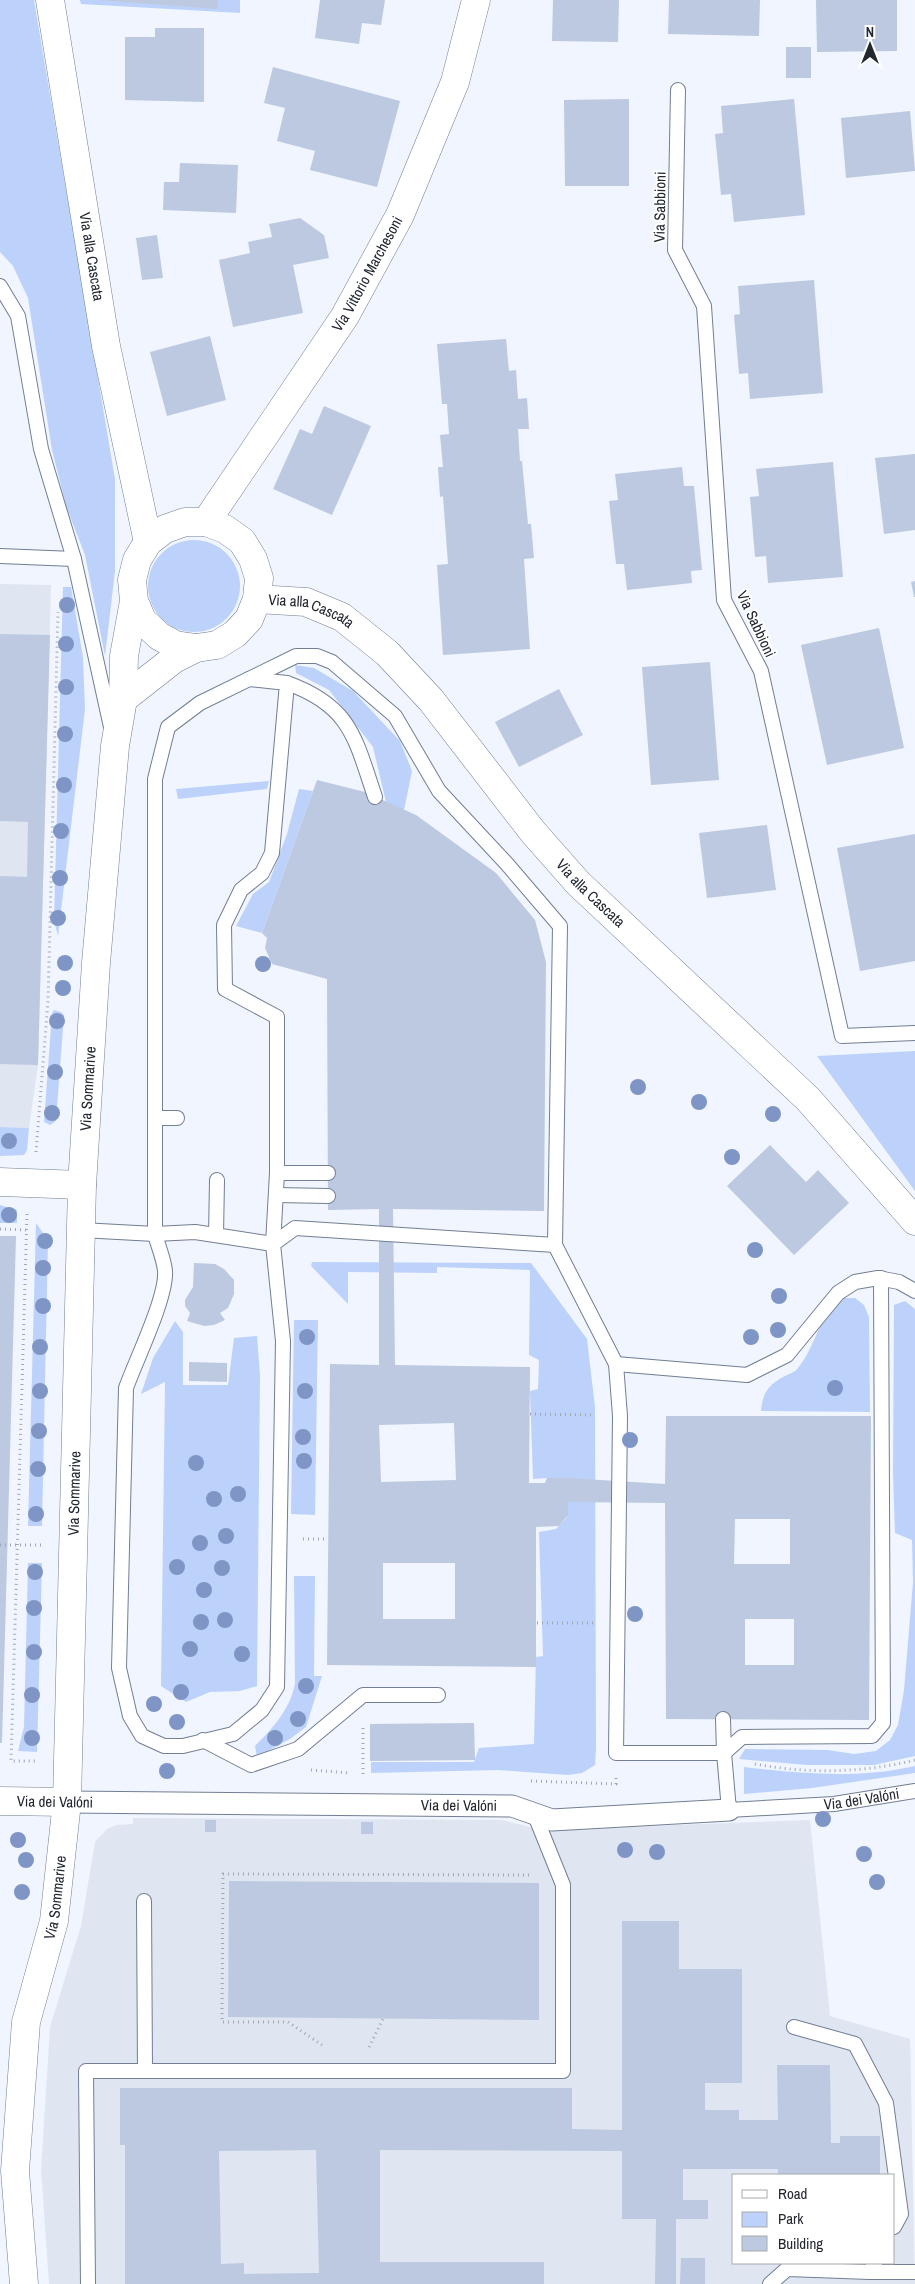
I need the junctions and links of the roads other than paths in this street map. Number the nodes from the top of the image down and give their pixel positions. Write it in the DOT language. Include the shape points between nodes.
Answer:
graph roads {
  1 [pos="50,0"];
  2 [pos="476,0"];
  3 [pos="678,90"];
  4 [pos="0,286"];
  5 [pos="206,522"];
  6 [pos="148,542"];
  7 [pos="0,556"];
  8 [pos="74,559"];
  9 [pos="257,599"];
  10 [pos="134,601"];
  11 [pos="196,648"];
  12 [pos="249,679"];
  13 [pos="287,683"];
  14 [pos="123,699"];
  15 [pos="115,746"];
  16 [pos="375,797"];
  17 [pos="915,1033"];
  18 [pos="155,1118"];
  19 [pos="177,1118"];
  20 [pos="277,1173"];
  21 [pos="328,1173"];
  22 [pos="217,1180"];
  23 [pos="0,1182"];
  24 [pos="82,1185"];
  25 [pos="277,1194"];
  26 [pos="328,1196"];
  27 [pos="915,1221"];
  28 [pos="81,1230"];
  29 [pos="155,1234"];
  30 [pos="216,1235"];
  31 [pos="273,1244"];
  32 [pos="555,1245"];
  33 [pos="881,1278"];
  34 [pos="915,1290"];
  35 [pos="616,1364"];
  36 [pos="438,1696"];
  37 [pos="723,1718"];
  38 [pos="203,1740"];
  39 [pos="724,1753"];
  40 [pos="915,1791"];
  41 [pos="0,1801"];
  42 [pos="67,1802"];
  43 [pos="729,1810"];
  44 [pos="534,1813"];
  45 [pos="144,1901"];
  46 [pos="794,2027"];
  47 [pos="145,2071"];
  48 [pos="895,2225"];
  49 [pos="872,2267"];
  50 [pos="915,2272"];
  51 [pos="24,2284"];
  52 [pos="88,2284"];
  53 [pos="770,2284"];
  1 -- 6 [label="street, Via alla Cascata" via="106,346"];
  2 -- 5 [label="street, Via Vittorio Marchesoni" via="455,82 400,215 345,316"];
  3 -- 17 [label="lane, Via Sabbioni" via="675,250 704,306 724,600 761,670 842,1036"];
  4 -- 8 [label="lane" via="18,316 41,449"];
  5 -- 6 [label="street" via="185,522 165,529"];
  5 -- 9 [label="street" via="225,528 242,541 250,553 258,578"];
  6 -- 10 [label="street" via="137,560 132,580"];
  7 -- 8 [label="lane"];
  8 -- 15 [label="lane"];
  9 -- 11 [label="street" via="249,619 235,634 217,644"];
  9 -- 27 [label="street, Via alla Cascata" via="306,602 342,617 387,653 431,700 533,832 578,883 808,1099"];
  10 -- 11 [label="street" via="142,620 157,635 175,644"];
  10 -- 14 [label="street, Via Sommarive" via="124,656"];
  11 -- 14 [label="street" via="174,659"];
  12 -- 13 [label="lane"];
  12 -- 18 [label="lane" via="200,703 168,726 155,779"];
  12 -- 32 [label="lane" via="296,656 317,656 332,662 395,716 438,791 560,926"];
  13 -- 16 [label="lane" via="303,688 332,706 354,734"];
  13 -- 20 [label="lane" via="272,854 262,873 241,890 224,925 225,989 277,1017"];
  14 -- 15 [label="street, Via Sommarive"];
  15 -- 24 [label="street, Via Sommarive" via="96,962"];
  18 -- 19 [label="lane"];
  18 -- 29 [label="lane"];
  20 -- 21 [label="lane"];
  20 -- 25 [label="lane"];
  22 -- 30 [label="lane"];
  23 -- 24 [label="street"];
  24 -- 28 [label="street, Via Sommarive"];
  25 -- 26 [label="lane"];
  25 -- 31 [label="lane"];
  28 -- 29 [label="lane"];
  28 -- 42 [label="street, Via Sommarive"];
  29 -- 30 [label="lane" via="195,1232"];
  29 -- 38 [label="lane" via="165,1271 164,1292 126,1388 119,1668 130,1716 142,1736 164,1746 183,1746"];
  30 -- 31 [label="lane"];
  31 -- 32 [label="lane" via="295,1228"];
  31 -- 38 [label="lane" via="283,1340 277,1687 262,1710 233,1734"];
  32 -- 35 [label="lane"];
  33 -- 34 [label="lane"];
  33 -- 35 [label="lane" via="855,1282 838,1293 787,1355 747,1375"];
  33 -- 39 [label="lane" via="883,1723 872,1736 742,1737"];
  35 -- 39 [label="lane" via="620,1416 616,1753"];
  36 -- 38 [label="lane" via="363,1695 298,1748 250,1765"];
  37 -- 39 [label="lane"];
  39 -- 43 [label="lane"];
  40 -- 43 [label="lane, Via dei Valóni" via="834,1804"];
  41 -- 42 [label="street, Via dei Valóni"];
  42 -- 44 [label="street, Via dei Valóni" via="512,1806"];
  42 -- 51 [label="street, Via Sommarive" via="54,1920 26,2022 15,2171"];
  43 -- 44 [label="street, Via dei Valóni" via="552,1820"];
  44 -- 47 [label="lane" via="563,1885 563,2071"];
  45 -- 47 [label="lane"];
  46 -- 48 [label="lane" via="855,2044 886,2104 901,2214"];
  47 -- 52 [label="lane" via="86,2071"];
  49 -- 50 [label="lane"];
  49 -- 53 [label="lane" via="787,2269"];
}
